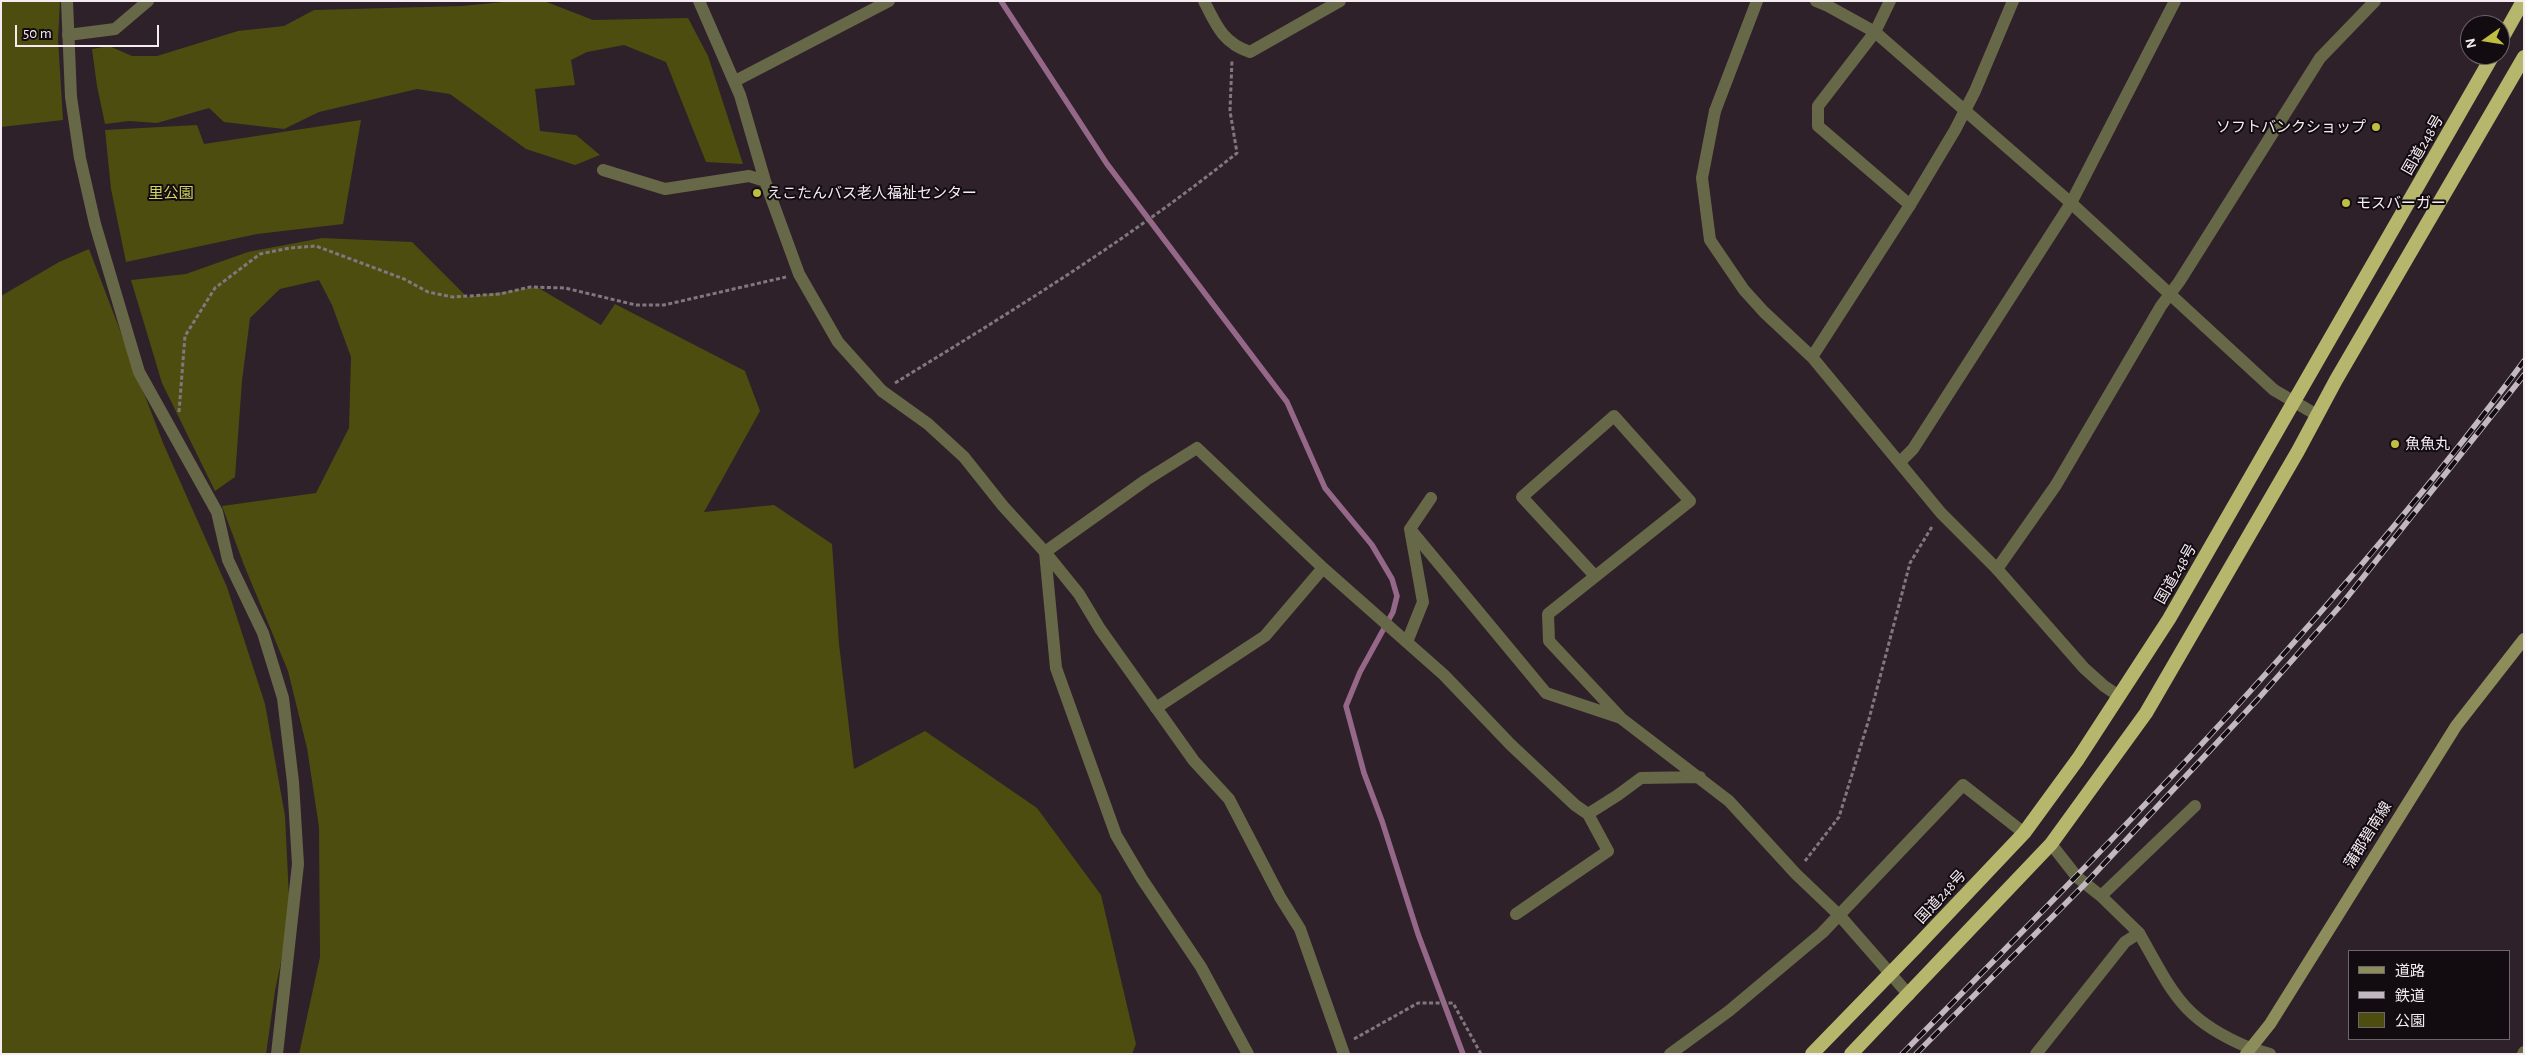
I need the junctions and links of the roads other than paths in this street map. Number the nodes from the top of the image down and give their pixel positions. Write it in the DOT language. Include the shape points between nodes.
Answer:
graph roads {
  1 [pos="67,1"];
  2 [pos="148,1"];
  3 [pos="699,1"];
  4 [pos="889,1"];
  5 [pos="1204,1"];
  6 [pos="1340,1"];
  7 [pos="1757,1"];
  8 [pos="1816,1"];
  9 [pos="1890,1"];
  10 [pos="2013,1"];
  11 [pos="2175,1"];
  12 [pos="2375,1"];
  13 [pos="2523,1"];
  14 [pos="2510,24"];
  15 [pos="1874,32"];
  16 [pos="68,35"];
  17 [pos="2524,57"];
  18 [pos="2487,65"];
  19 [pos="735,81"];
  20 [pos="1965,111"];
  21 [pos="603,170"];
  22 [pos="765,181"];
  23 [pos="2071,203"];
  24 [pos="1910,205"];
  25 [pos="2169,293"];
  26 [pos="1812,358"];
  27 [pos="2294,401"];
  28 [pos="2317,415"];
  29 [pos="1900,462"];
  30 [pos="1431,498"];
  31 [pos="1410,529"];
  32 [pos="1045,552"];
  33 [pos="1323,568"];
  34 [pos="1997,569"];
  35 [pos="1595,576"];
  36 [pos="2524,639"];
  37 [pos="1406,642"];
  38 [pos="2119,696"];
  39 [pos="1156,708"];
  40 [pos="1622,718"];
  41 [pos="1700,777"];
  42 [pos="2195,806"];
  43 [pos="1588,814"];
  44 [pos="2024,833"];
  45 [pos="2050,844"];
  46 [pos="2101,896"];
  47 [pos="1516,914"];
  48 [pos="1840,916"];
  49 [pos="2139,933"];
  50 [pos="1890,972"];
  51 [pos="1909,995"];
  52 [pos="1342,1050"];
  53 [pos="2248,1051"];
  54 [pos="277,1054"];
  55 [pos="1248,1054"];
  56 [pos="1670,1054"];
  57 [pos="1812,1054"];
  58 [pos="1851,1054"];
  59 [pos="2036,1054"];
  60 [pos="2270,1054"];
  1 -- 16 [label="street"];
  2 -- 16 [label="street" via="115,29"];
  3 -- 19 [label="street"];
  4 -- 19 [label="street"];
  5 -- 6 [label="street" via="1216,26 1235,47 1250,52"];
  7 -- 26 [label="street" via="1715,111 1702,178 1710,240 1744,290"];
  8 -- 15 [label="street"];
  9 -- 15 [label="street"];
  10 -- 20 [label="street"];
  11 -- 23 [label="street"];
  12 -- 25 [label="street" via="2320,58"];
  13 -- 14 [label="highway"];
  15 -- 20 [label="street"];
  15 -- 24 [label="street" via="1818,106 1818,126"];
  16 -- 54 [label="street" via="70,97 80,158 95,224 138,372 217,512 228,560 264,633 283,698 298,864"];
  17 -- 28 [label="highway"];
  18 -- 27 [label="highway, 国道248号"];
  19 -- 22 [label="street"];
  20 -- 23 [label="street"];
  20 -- 24 [label="street"];
  21 -- 22 [label="street" via="665,189 749,176"];
  22 -- 32 [label="street" via="798,274 838,342 882,391 928,424 964,457"];
  23 -- 25 [label="street"];
  23 -- 29 [label="street" via="1913,449"];
  24 -- 26 [label="street"];
  25 -- 27 [label="street" via="2274,390"];
  25 -- 34 [label="street" via="2056,486"];
  26 -- 29 [label="street"];
  27 -- 28 [label="street"];
  27 -- 38 [label="highway, 国道248号" via="2169,619"];
  28 -- 45 [label="highway" via="2146,713"];
  29 -- 34 [label="street" via="1941,513"];
  30 -- 31 [label="street"];
  31 -- 37 [label="street" via="1422,602"];
  31 -- 40 [label="street" via="1546,693"];
  32 -- 33 [label="street" via="1197,448"];
  32 -- 39 [label="street" via="1079,594"];
  32 -- 55 [label="street" via="1056,668 1116,835 1142,880 1201,967"];
  33 -- 37 [label="street"];
  33 -- 39 [label="street" via="1265,636"];
  34 -- 38 [label="street" via="2084,668"];
  35 -- 35 [label="street" via="1690,501 1614,416 1522,497"];
  35 -- 40 [label="street" via="1548,614 1549,641"];
  36 -- 53 [label="main road, 蒲郡碧南線" via="2456,726 2270,1024"];
  37 -- 43 [label="street" via="1444,675 1511,746 1574,805"];
  38 -- 44 [label="highway, 国道248号"];
  39 -- 52 [label="street" via="1194,761 1229,799 1300,929"];
  40 -- 41 [label="street"];
  41 -- 43 [label="street" via="1641,778"];
  41 -- 48 [label="street" via="1729,801"];
  42 -- 46 [label="street"];
  43 -- 47 [label="street" via="1608,850"];
  44 -- 48 [label="street" via="1963,784"];
  44 -- 50 [label="highway, 国道248号"];
  45 -- 46 [label="street" via="2077,877"];
  45 -- 51 [label="highway"];
  46 -- 49 [label="street"];
  48 -- 50 [label="street"];
  48 -- 56 [label="street" via="1729,1011"];
  49 -- 53 [label="street" via="2175,996 2191,1015"];
  49 -- 59 [label="street" via="2125,942"];
  50 -- 51 [label="street"];
  50 -- 57 [label="highway, 国道248号"];
  51 -- 58 [label="highway"];
  53 -- 60 [label="street"];
}
